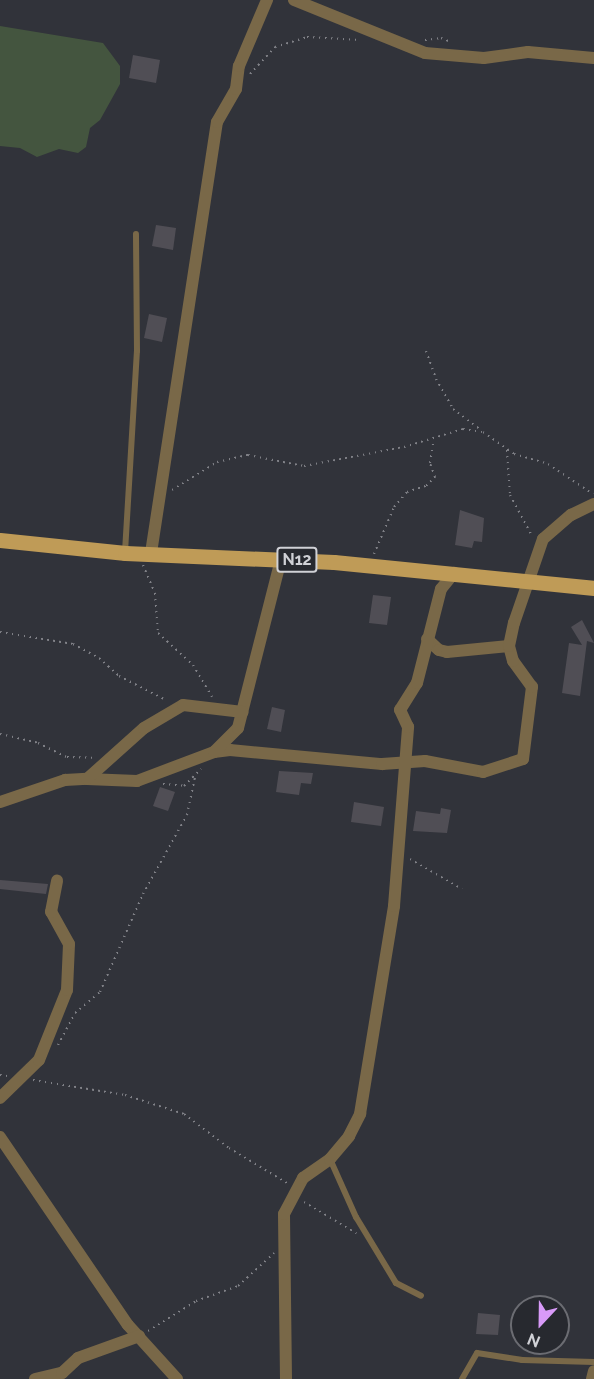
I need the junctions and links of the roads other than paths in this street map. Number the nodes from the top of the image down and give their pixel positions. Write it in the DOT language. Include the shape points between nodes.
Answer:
graph roads {
  1 [pos="267,0"];
  2 [pos="294,0"];
  3 [pos="594,58"];
  4 [pos="136,234"];
  5 [pos="594,504"];
  6 [pos="0,540"];
  7 [pos="125,553"];
  8 [pos="146,553"];
  9 [pos="281,559"];
  10 [pos="454,573"];
  11 [pos="527,579"];
  12 [pos="594,588"];
  13 [pos="427,639"];
  14 [pos="509,646"];
  15 [pos="243,712"];
  16 [pos="214,752"];
  17 [pos="404,760"];
  18 [pos="87,779"];
  19 [pos="0,802"];
  20 [pos="57,881"];
  21 [pos="0,1098"];
  22 [pos="0,1137"];
  23 [pos="330,1159"];
  24 [pos="422,1296"];
  25 [pos="138,1336"];
  26 [pos="594,1362"];
  27 [pos="594,1371"];
  28 [pos="35,1379"];
  29 [pos="177,1379"];
  30 [pos="286,1379"];
  31 [pos="462,1379"];
  32 [pos="592,1379"];
  1 -- 8 [label="street" via="239,66 236,89 217,122 159,498"];
  2 -- 3 [label="street" via="443,56 484,58 528,52"];
  4 -- 7 [label="lane" via="137,351"];
  5 -- 11 [label="street" via="571,515 543,539"];
  6 -- 7 [label="main road, N12"];
  7 -- 8 [label="main road, N12"];
  8 -- 9 [label="main road, N12"];
  9 -- 10 [label="main road, N12"];
  9 -- 15 [label="street"];
  10 -- 11 [label="main road, N12"];
  10 -- 13 [label="street" via="441,589"];
  11 -- 12 [label="main road, N12"];
  11 -- 14 [label="street"];
  13 -- 14 [label="street" via="447,652"];
  13 -- 17 [label="street" via="417,683 400,710 408,727"];
  14 -- 17 [label="street" via="513,661 532,687 523,759 483,772"];
  15 -- 16 [label="street" via="238,728"];
  15 -- 18 [label="street" via="183,705 144,728"];
  16 -- 17 [label="street" via="230,750 382,764"];
  16 -- 18 [label="street" via="137,781"];
  17 -- 23 [label="street" via="398,854 366,1090 350,1136"];
  18 -- 19 [label="street" via="65,780"];
  20 -- 21 [label="street" via="51,912 69,944 67,990 39,1060"];
  22 -- 25 [label="street"];
  23 -- 24 [label="lane" via="369,1240 396,1283"];
  23 -- 30 [label="street" via="303,1178 284,1214"];
  25 -- 28 [label="street" via="85,1354 62,1373"];
  25 -- 29 [label="street"];
  26 -- 31 [label="lane" via="522,1360 477,1353"];
  27 -- 32 [label="street"];
}
